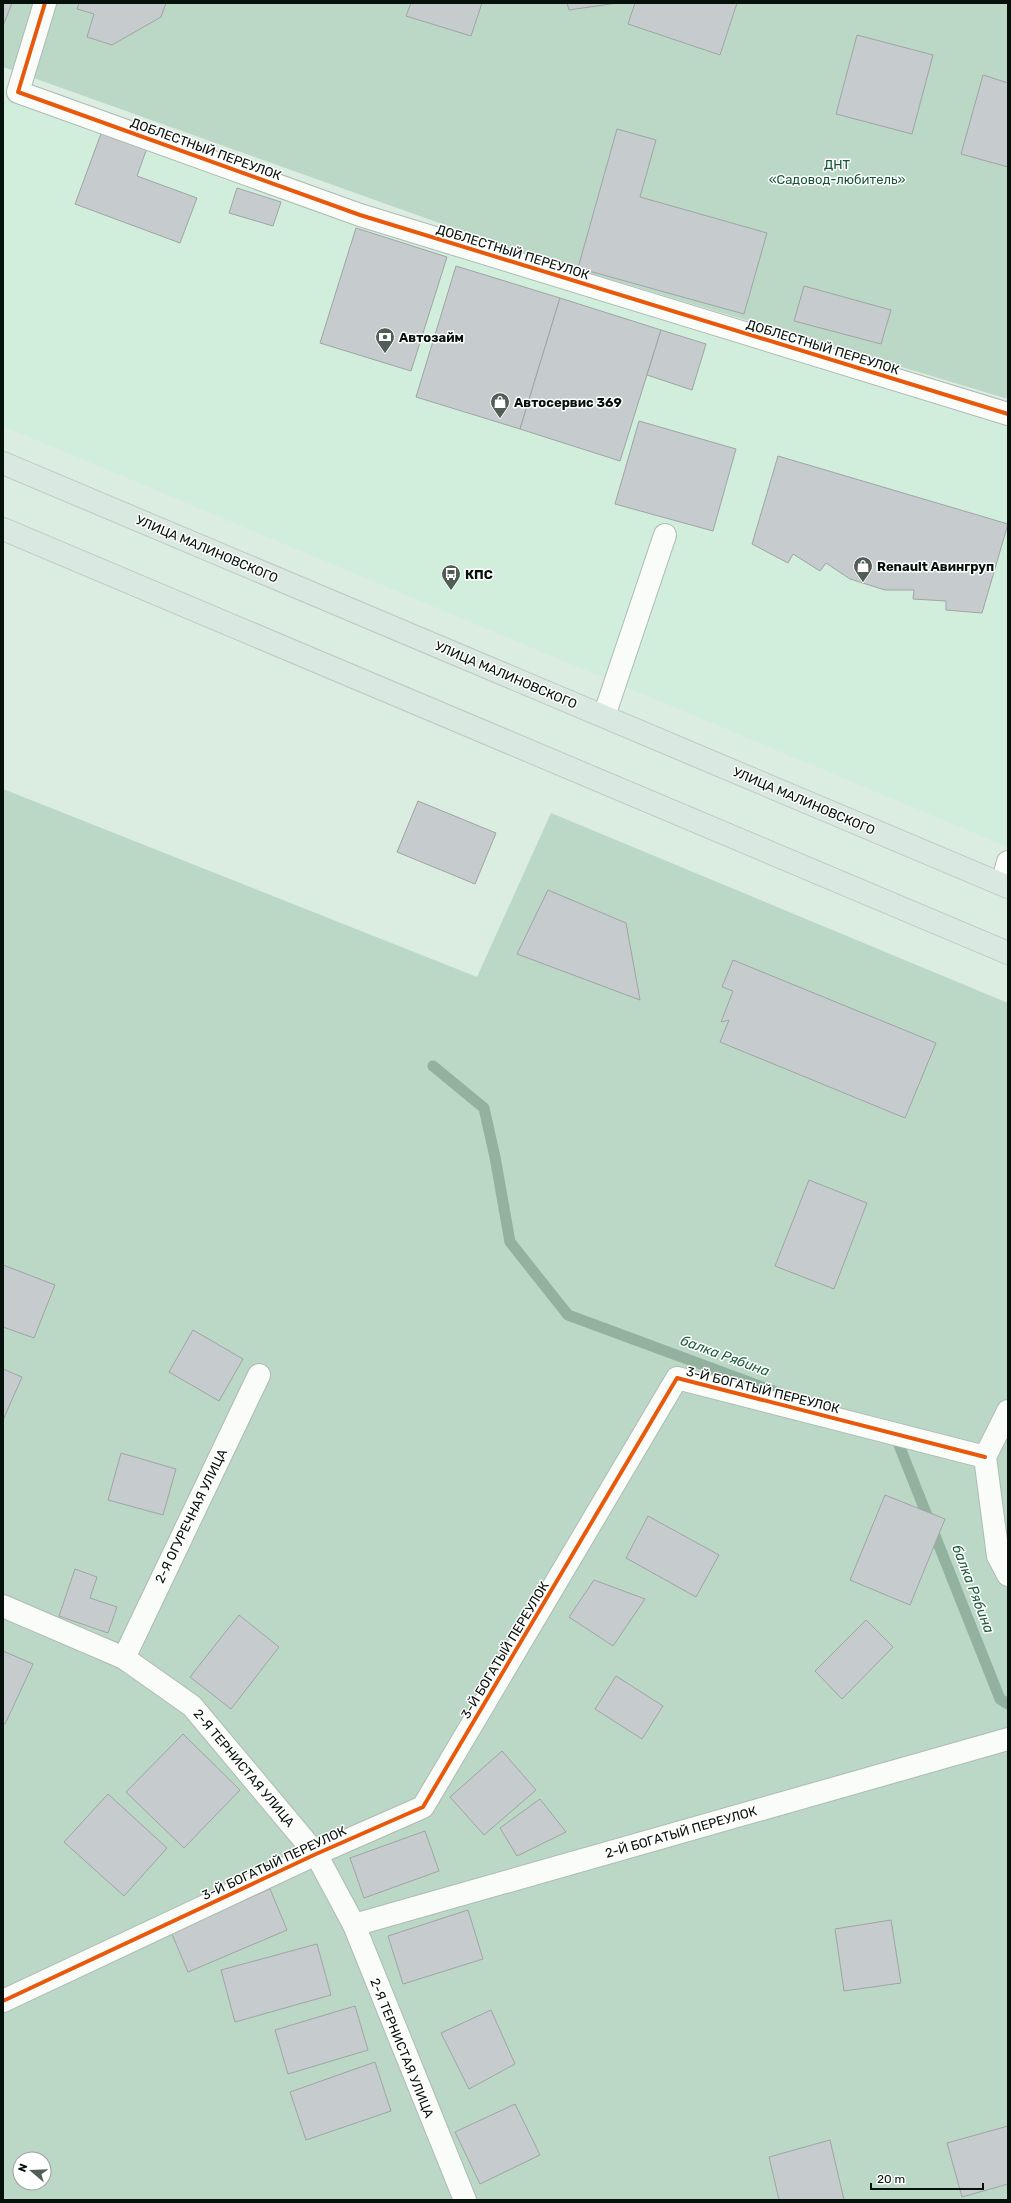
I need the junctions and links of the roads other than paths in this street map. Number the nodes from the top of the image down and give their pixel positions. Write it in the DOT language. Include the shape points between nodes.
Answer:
graph roads {
  1 [pos="45,3"];
  2 [pos="1008,414"];
  3 [pos="3,463"];
  4 [pos="3,529"];
  5 [pos="665,535"];
  6 [pos="604,716"];
  7 [pos="1008,862"];
  8 [pos="1005,886"];
  9 [pos="1008,953"];
  10 [pos="259,1375"];
  11 [pos="1008,1411"];
  12 [pos="985,1457"];
  13 [pos="1008,1575"];
  14 [pos="3,1606"];
  15 [pos="124,1658"];
  16 [pos="1008,1738"];
  17 [pos="316,1854"];
  18 [pos="354,1925"];
  19 [pos="3,2001"];
  20 [pos="465,2200"];
  1 -- 2 [label="street, ДОБЛЕСТНЫЙ ПЕРЕУЛОК" via="18,92 360,215"];
  3 -- 6 [label="highway, УЛИЦА МАЛИНОВСКОГО"];
  4 -- 9 [label="highway"];
  5 -- 6 [label="street"];
  6 -- 8 [label="highway, УЛИЦА МАЛИНОВСКОГО"];
  7 -- 8 [label="street"];
  10 -- 15 [label="street, 2-Я ОГУРЕЧНАЯ УЛИЦА"];
  11 -- 12 [label="street"];
  12 -- 13 [label="street" via="998,1556"];
  12 -- 17 [label="street, 3-Й БОГАТЫЙ ПЕРЕУЛОК" via="677,1378 423,1807"];
  14 -- 15 [label="street, 2-Я ТЕРНИСТАЯ УЛИЦА"];
  15 -- 17 [label="street, 2-Я ТЕРНИСТАЯ УЛИЦА" via="192,1706"];
  16 -- 18 [label="street, 2-Й БОГАТЫЙ ПЕРЕУЛОК"];
  17 -- 18 [label="street, 2-Я ТЕРНИСТАЯ УЛИЦА"];
  17 -- 19 [label="street, 3-Й БОГАТЫЙ ПЕРЕУЛОК"];
  18 -- 20 [label="street, 2-Я ТЕРНИСТАЯ УЛИЦА"];
}
